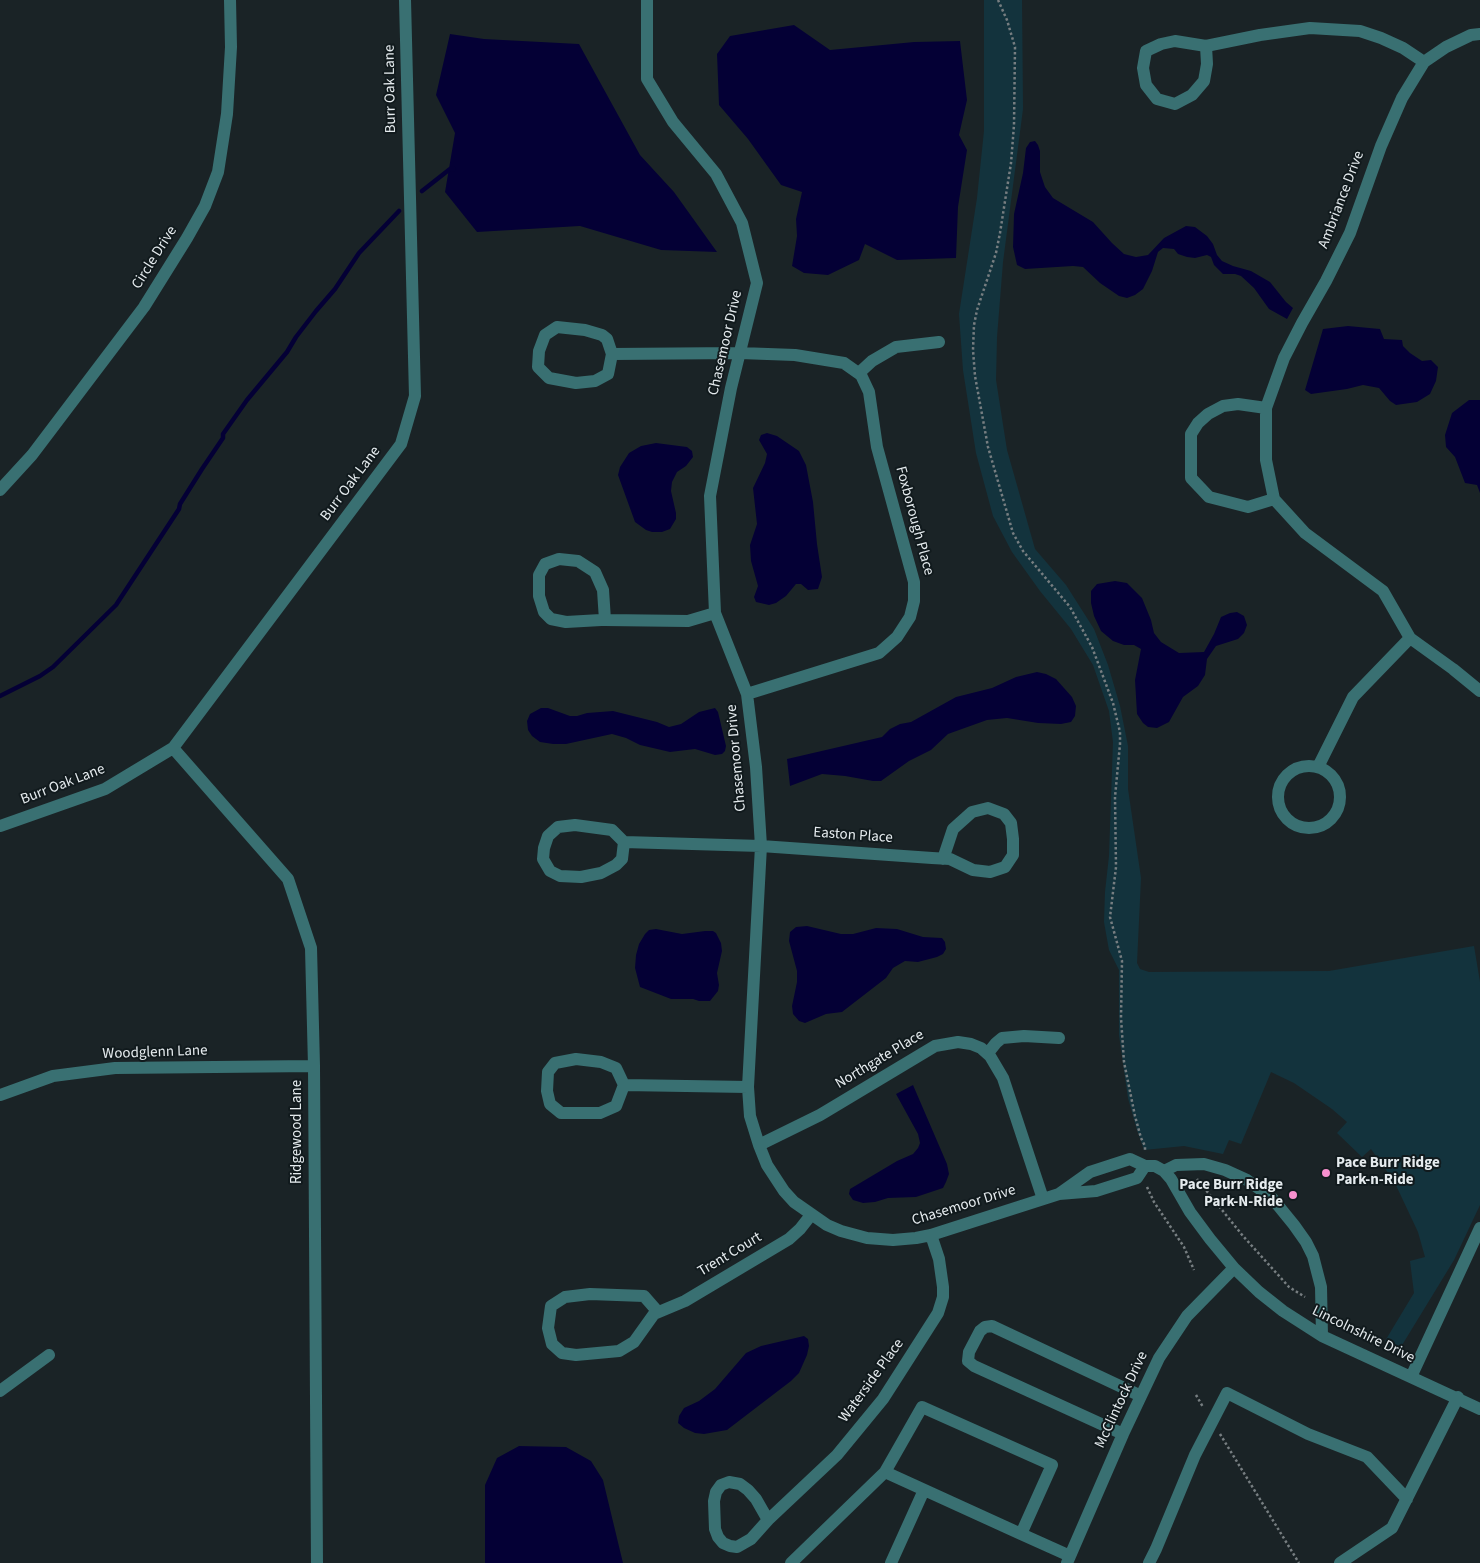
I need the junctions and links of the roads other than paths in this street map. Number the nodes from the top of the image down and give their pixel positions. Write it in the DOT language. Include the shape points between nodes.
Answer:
graph roads {
  1 [pos="230,0"];
  2 [pos="405,0"];
  3 [pos="647,0"];
  4 [pos="1480,34"];
  5 [pos="1206,46"];
  6 [pos="1424,62"];
  7 [pos="939,342"];
  8 [pos="740,353"];
  9 [pos="612,354"];
  10 [pos="859,373"];
  11 [pos="1266,408"];
  12 [pos="0,490"];
  13 [pos="1274,499"];
  14 [pos="714,613"];
  15 [pos="606,620"];
  16 [pos="1410,638"];
  17 [pos="1480,691"];
  18 [pos="748,694"];
  19 [pos="174,748"];
  20 [pos="1318,767"];
  21 [pos="0,826"];
  22 [pos="624,842"];
  23 [pos="761,846"];
  24 [pos="943,859"];
  25 [pos="1059,1038"];
  26 [pos="988,1054"];
  27 [pos="314,1066"];
  28 [pos="624,1085"];
  29 [pos="748,1088"];
  30 [pos="0,1095"];
  31 [pos="759,1145"];
  32 [pos="1145,1166"];
  33 [pos="1164,1171"];
  34 [pos="1059,1194"];
  35 [pos="1043,1199"];
  36 [pos="811,1215"];
  37 [pos="1480,1228"];
  38 [pos="931,1235"];
  39 [pos="1234,1268"];
  40 [pos="658,1312"];
  41 [pos="1322,1336"];
  42 [pos="49,1355"];
  43 [pos="1411,1377"];
  44 [pos="0,1391"];
  45 [pos="1141,1396"];
  46 [pos="1458,1398"];
  47 [pos="1480,1409"];
  48 [pos="1123,1434"];
  49 [pos="885,1472"];
  50 [pos="924,1490"];
  51 [pos="1407,1499"];
  52 [pos="768,1520"];
  53 [pos="1021,1534"];
  54 [pos="1069,1560"];
  55 [pos="317,1563"];
  56 [pos="791,1563"];
  57 [pos="891,1563"];
  58 [pos="1149,1563"];
  59 [pos="1340,1563"];
  1 -- 12 [label="street, Circle Drive" via="227,114 218,172 205,206 144,307 32,455"];
  2 -- 19 [label="street, Burr Oak Lane" via="415,396 401,444"];
  3 -- 8 [label="street, Chasemoor Drive" via="647,79 673,122 716,174 742,223 757,283"];
  4 -- 6 [label="street, Ambriance Drive" via="1446,46"];
  5 -- 5 [label="street" via="1175,40 1146,51 1143,68 1146,85 1157,99 1175,104 1192,96 1204,81"];
  5 -- 6 [label="street" via="1310,28 1360,31 1382,38"];
  6 -- 11 [label="street, Ambriance Drive" via="1402,98 1380,146 1350,233 1284,358"];
  7 -- 10 [label="street" via="896,348 872,361"];
  8 -- 9 [label="street"];
  8 -- 10 [label="street" via="795,355 844,363"];
  8 -- 14 [label="street, Chasemoor Drive" via="710,496"];
  9 -- 9 [label="street" via="608,374 595,381 576,383 549,378 538,367 539,350 545,335 558,327 602,335"];
  10 -- 18 [label="street, Foxborough Place" via="869,392 877,448 914,582 910,617 897,637 879,653"];
  11 -- 13 [label="street, Ambriance Drive" via="1266,460"];
  11 -- 13 [label="street" via="1238,404 1223,406 1198,423 1191,434 1191,478 1209,497 1248,507"];
  13 -- 16 [label="street" via="1305,533 1383,591"];
  14 -- 15 [label="street" via="688,621"];
  14 -- 18 [label="street, Chasemoor Drive"];
  15 -- 15 [label="street" via="566,622 551,619 544,612 539,596 539,575 545,564 559,559 578,561 595,572 602,590"];
  16 -- 17 [label="street"];
  16 -- 20 [label="street" via="1353,697"];
  18 -- 23 [label="street, Chasemoor Drive"];
  19 -- 21 [label="street, Burr Oak Lane" via="105,789"];
  19 -- 27 [label="street, Ridgewood Lane" via="288,879 311,948"];
  20 -- 20 [label="street" via="1294,770 1279,788 1278,801 1282,812 1300,828 1313,829 1325,825 1340,806 1337,782"];
  22 -- 22 [label="street" via="612,830 575,825 558,827 548,836 543,859 550,871 560,876 582,877 601,873 616,865 622,858"];
  22 -- 23 [label="street, Easton Place"];
  23 -- 24 [label="street, Easton Place"];
  23 -- 29 [label="street, Chasemoor Drive"];
  24 -- 24 [label="street, Easton Place" via="972,870 990,872 1005,867 1013,854 1011,823 1004,814 988,808 972,812 953,829"];
  25 -- 26 [label="street" via="1002,1038"];
  26 -- 31 [label="street, Northgate Place" via="971,1044 953,1042 936,1046 820,1115"];
  26 -- 35 [label="street" via="1003,1078"];
  27 -- 30 [label="street, Woodglenn Lane" via="115,1068 53,1076"];
  27 -- 55 [label="street, Ridgewood Lane"];
  28 -- 28 [label="street" via="616,1106 600,1113 561,1113 550,1104 547,1091 548,1072 555,1063 576,1059 601,1062 616,1068"];
  28 -- 29 [label="street"];
  29 -- 31 [label="street, Chasemoor Drive" via="750,1116"];
  31 -- 36 [label="street, Chasemoor Drive" via="784,1191"];
  32 -- 33 [label="street"];
  32 -- 34 [label="street, Chasemoor Drive" via="1136,1178 1096,1191"];
  32 -- 34 [label="street, Chasemoor Drive" via="1130,1159 1090,1172"];
  33 -- 39 [label="street, Lincolnshire Drive" via="1190,1212"];
  33 -- 41 [label="street" via="1176,1165 1204,1164 1247,1180 1272,1198 1313,1256 1321,1287"];
  34 -- 35 [label="street, Chasemoor Drive"];
  35 -- 38 [label="street, Chasemoor Drive"];
  36 -- 38 [label="street, Chasemoor Drive" via="841,1231 867,1238 903,1240"];
  36 -- 40 [label="street, Trent Court" via="789,1238 685,1302"];
  37 -- 43 [label="street"];
  38 -- 52 [label="street, Waterside Place" via="943,1287 938,1313 883,1398 837,1455"];
  39 -- 41 [label="street, Lincolnshire Drive" via="1283,1311"];
  39 -- 45 [label="street, McClintock Drive" via="1172,1336"];
  40 -- 40 [label="street, Trent Court" via="634,1342 619,1351 562,1353 552,1344 548,1328 551,1306 565,1297 590,1294 644,1296"];
  41 -- 43 [label="street, Lincolnshire Drive"];
  42 -- 44 [label="street"];
  43 -- 46 [label="street, Lincolnshire Drive"];
  45 -- 48 [label="street, McClintock Drive"];
  45 -- 48 [label="street" via="992,1326 980,1331 968,1352 968,1361 974,1366"];
  46 -- 47 [label="street, Lincolnshire Drive"];
  46 -- 51 [label="street"];
  48 -- 54 [label="street, McClintock Drive"];
  49 -- 50 [label="street"];
  49 -- 53 [label="street" via="922,1407 1052,1466"];
  49 -- 56 [label="street"];
  50 -- 53 [label="street"];
  50 -- 57 [label="street"];
  51 -- 58 [label="street" via="1367,1457 1308,1434 1227,1393"];
  51 -- 59 [label="street" via="1392,1528"];
  52 -- 52 [label="street, Waterside Place" via="744,1544 737,1547 723,1543 715,1529 714,1501 720,1485 729,1482 740,1484 756,1500"];
  53 -- 54 [label="street"];
}
